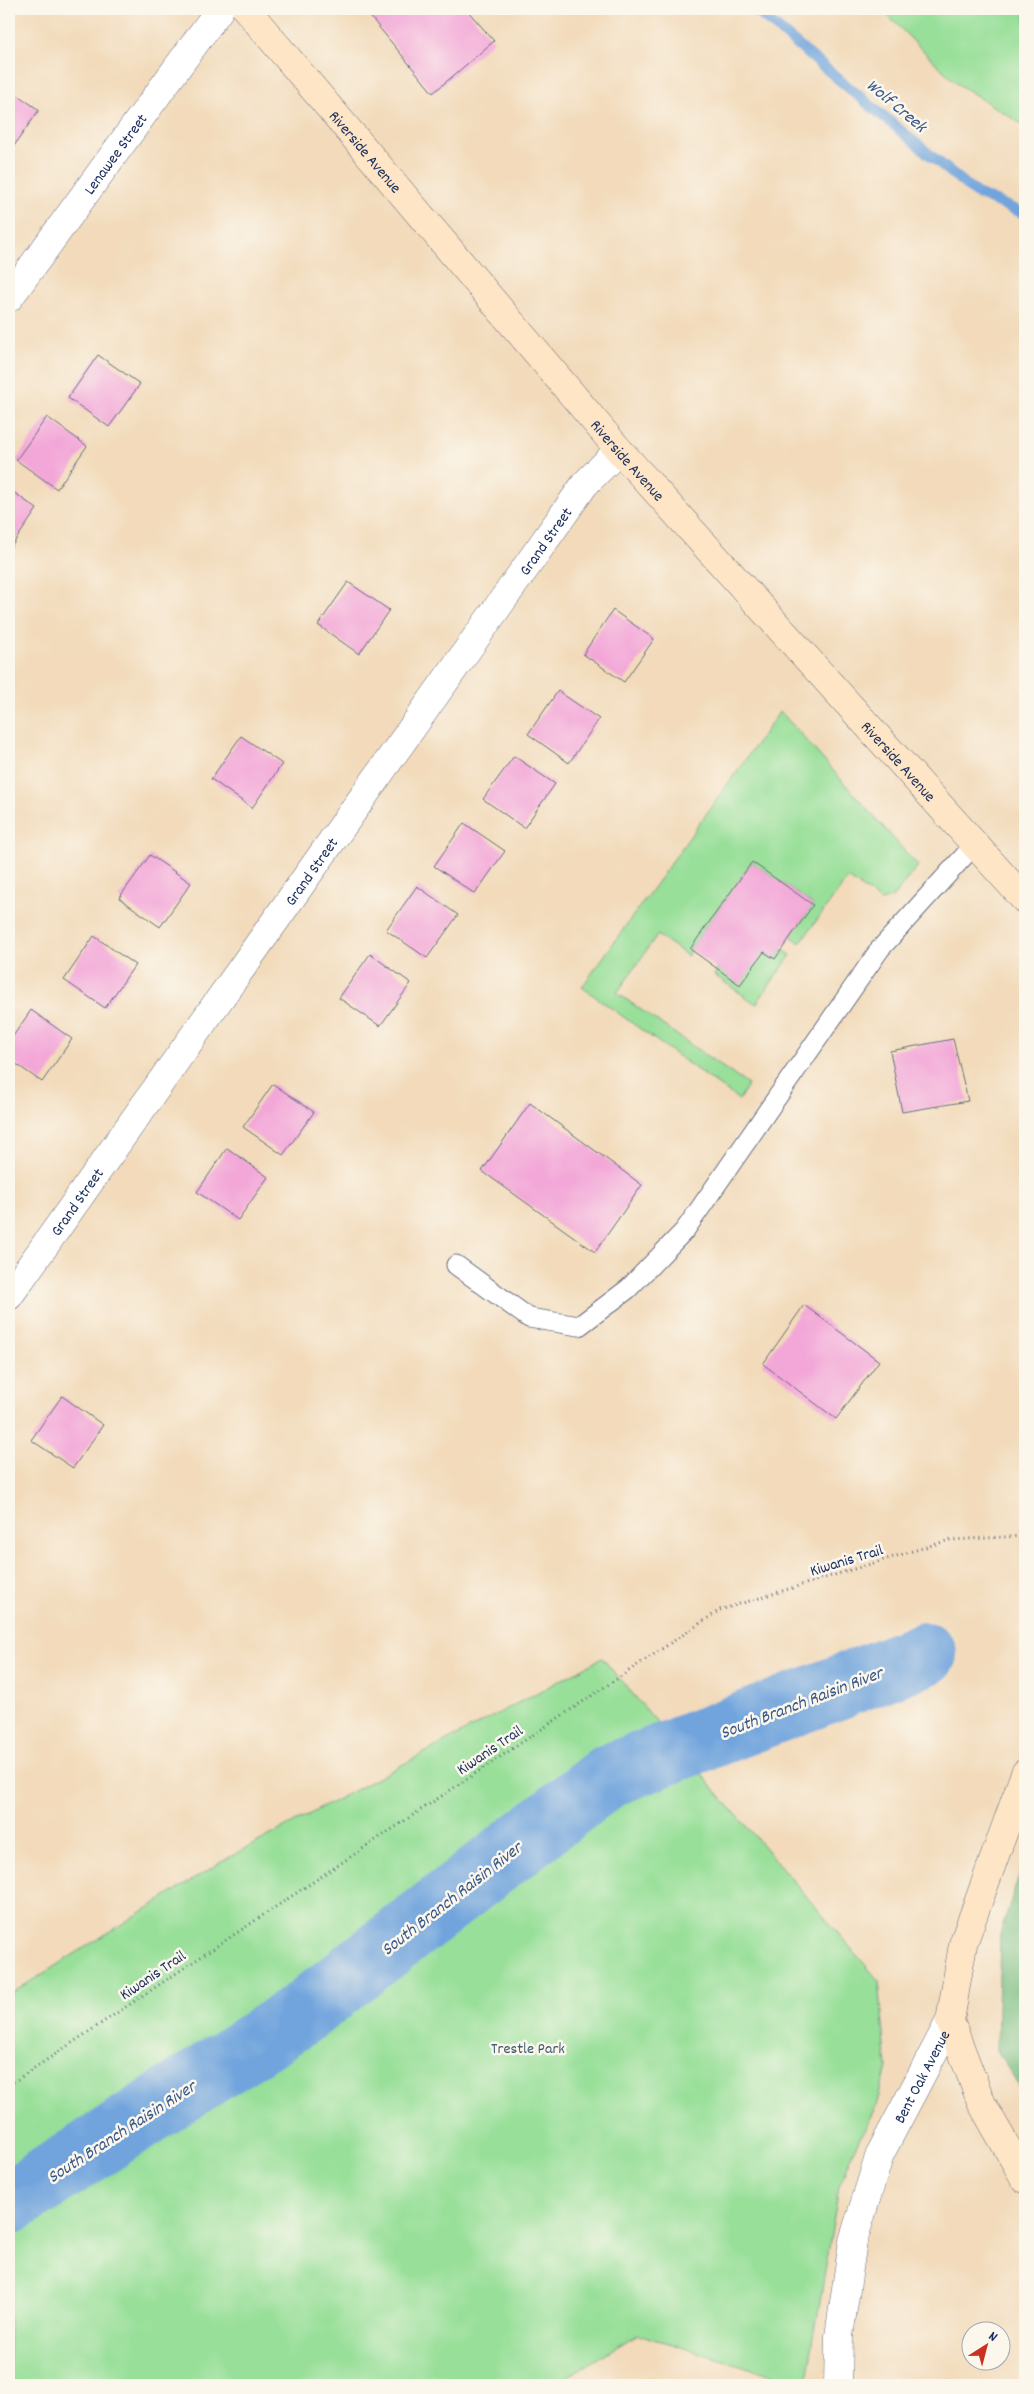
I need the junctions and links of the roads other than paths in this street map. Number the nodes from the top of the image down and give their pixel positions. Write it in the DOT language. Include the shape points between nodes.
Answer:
graph roads {
  1 [pos="220,9"];
  2 [pos="246,9"];
  3 [pos="9,298"];
  4 [pos="619,450"];
  5 [pos="974,844"];
  6 [pos="1025,900"];
  7 [pos="456,1265"];
  8 [pos="9,1296"];
  9 [pos="1025,1773"];
  10 [pos="950,2021"];
  11 [pos="1025,2178"];
  12 [pos="838,2385"];
  1 -- 3 [label="street, Lenawee Street"];
  2 -- 4 [label="street, Riverside Avenue"];
  4 -- 5 [label="street, Riverside Avenue"];
  4 -- 8 [label="street, Grand Street" via="585,484"];
  5 -- 6 [label="street, Riverside Avenue"];
  5 -- 7 [label="lane" via="880,949 685,1230 628,1289 579,1326 529,1318"];
  9 -- 10 [label="street, Bent Oak Avenue" via="963,1944"];
  10 -- 11 [label="street" via="982,2104"];
  10 -- 12 [label="street, Bent Oak Avenue" via="877,2162 853,2242 839,2336"];
}
